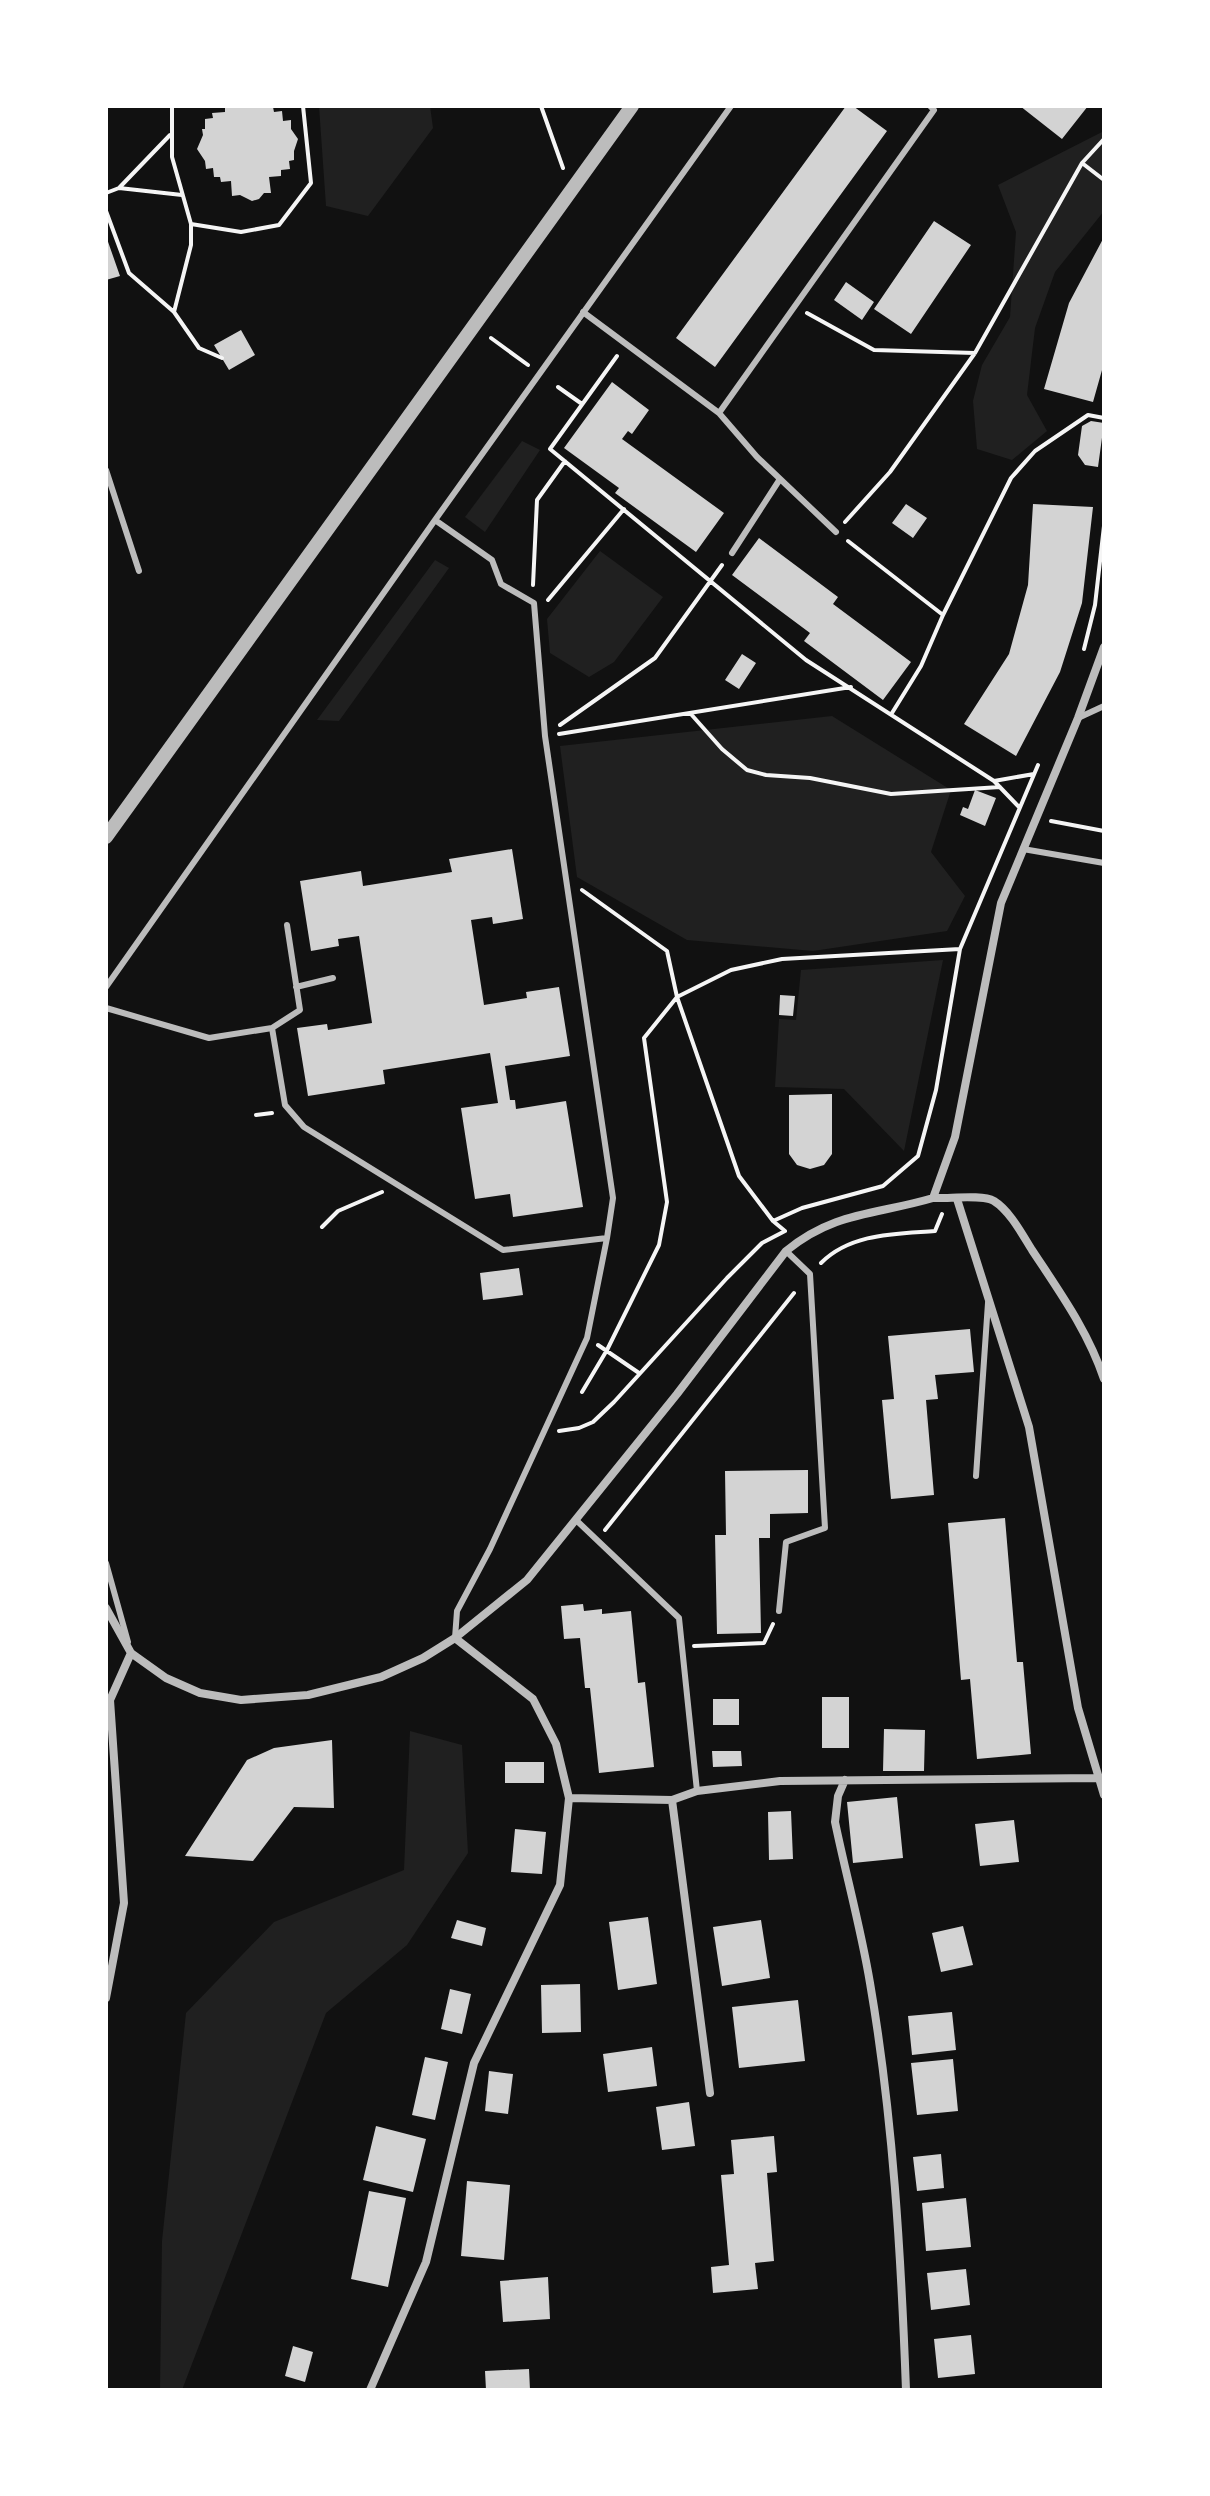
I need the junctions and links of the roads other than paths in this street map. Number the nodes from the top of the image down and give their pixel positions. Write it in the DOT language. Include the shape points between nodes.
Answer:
graph roads {
  1 [pos="632,106"];
  2 [pos="731,106"];
  3 [pos="930,106"];
  4 [pos="583,312"];
  5 [pos="719,413"];
  6 [pos="106,470"];
  7 [pos="780,479"];
  8 [pos="435,520"];
  9 [pos="836,532"];
  10 [pos="732,553"];
  11 [pos="139,571"];
  12 [pos="1104,647"];
  13 [pos="1104,706"];
  14 [pos="1078,718"];
  15 [pos="106,837"];
  16 [pos="1023,849"];
  17 [pos="1104,863"];
  18 [pos="287,925"];
  19 [pos="333,978"];
  20 [pos="106,987"];
  21 [pos="296,987"];
  22 [pos="106,1008"];
  23 [pos="272,1028"];
  24 [pos="933,1198"];
  25 [pos="957,1199"];
  26 [pos="607,1238"];
  27 [pos="786,1251"];
  28 [pos="988,1300"];
  29 [pos="1104,1379"];
  30 [pos="976,1476"];
  31 [pos="576,1520"];
  32 [pos="106,1563"];
  33 [pos="106,1608"];
  34 [pos="779,1611"];
  35 [pos="455,1638"];
  36 [pos="131,1653"];
  37 [pos="108,1702"];
  38 [pos="1099,1778"];
  39 [pos="845,1780"];
  40 [pos="697,1791"];
  41 [pos="1104,1795"];
  42 [pos="569,1798"];
  43 [pos="672,1800"];
  44 [pos="106,1998"];
  45 [pos="710,2093"];
  46 [pos="370,2390"];
  47 [pos="906,2390"];
  1 -- 15 [label="street"];
  2 -- 4 [label="lane"];
  3 -- 5 [label="lane" via="934,110"];
  4 -- 5 [label="lane"];
  4 -- 8 [label="lane"];
  5 -- 7 [label="lane"];
  6 -- 11 [label="lane"];
  7 -- 9 [label="lane"];
  7 -- 10 [label="lane"];
  8 -- 20 [label="lane"];
  8 -- 26 [label="lane" via="492,560 501,584 534,603 545,736 613,1198"];
  12 -- 14 [label="street"];
  13 -- 14 [label="lane"];
  14 -- 16 [label="street"];
  16 -- 17 [label="lane"];
  16 -- 24 [label="street" via="1001,903 955,1137"];
  18 -- 21 [label="lane"];
  19 -- 21 [label="lane"];
  21 -- 23 [label="lane" via="300,1010"];
  22 -- 23 [label="lane" via="209,1038"];
  23 -- 26 [label="lane" via="285,1105 304,1127 503,1250"];
  24 -- 25 [label="street"];
  24 -- 27 [label="street" via="831,1222"];
  25 -- 28 [label="street"];
  25 -- 29 [label="street" via="993,1200 1016,1225 1080,1323"];
  26 -- 35 [label="lane" via="587,1338 457,1611"];
  27 -- 31 [label="street"];
  27 -- 34 [label="lane" via="810,1274 825,1528 786,1542"];
  28 -- 30 [label="lane"];
  28 -- 38 [label="street" via="1029,1427 1078,1708"];
  31 -- 35 [label="street" via="527,1580"];
  31 -- 40 [label="lane" via="679,1618"];
  32 -- 36 [label="lane"];
  33 -- 36 [label="street"];
  35 -- 36 [label="street" via="381,1677 308,1695 241,1700 200,1693 166,1678"];
  35 -- 42 [label="street" via="533,1699 556,1744"];
  36 -- 37 [label="street"];
  37 -- 44 [label="street" via="124,1903"];
  38 -- 39 [label="street"];
  38 -- 41 [label="street"];
  39 -- 40 [label="street"];
  39 -- 47 [label="street" via="835,1822 870,1982 882,2067"];
  40 -- 43 [label="street"];
  42 -- 43 [label="street"];
  42 -- 46 [label="street" via="560,1885 474,2063 426,2262"];
  43 -- 45 [label="street"];
}
